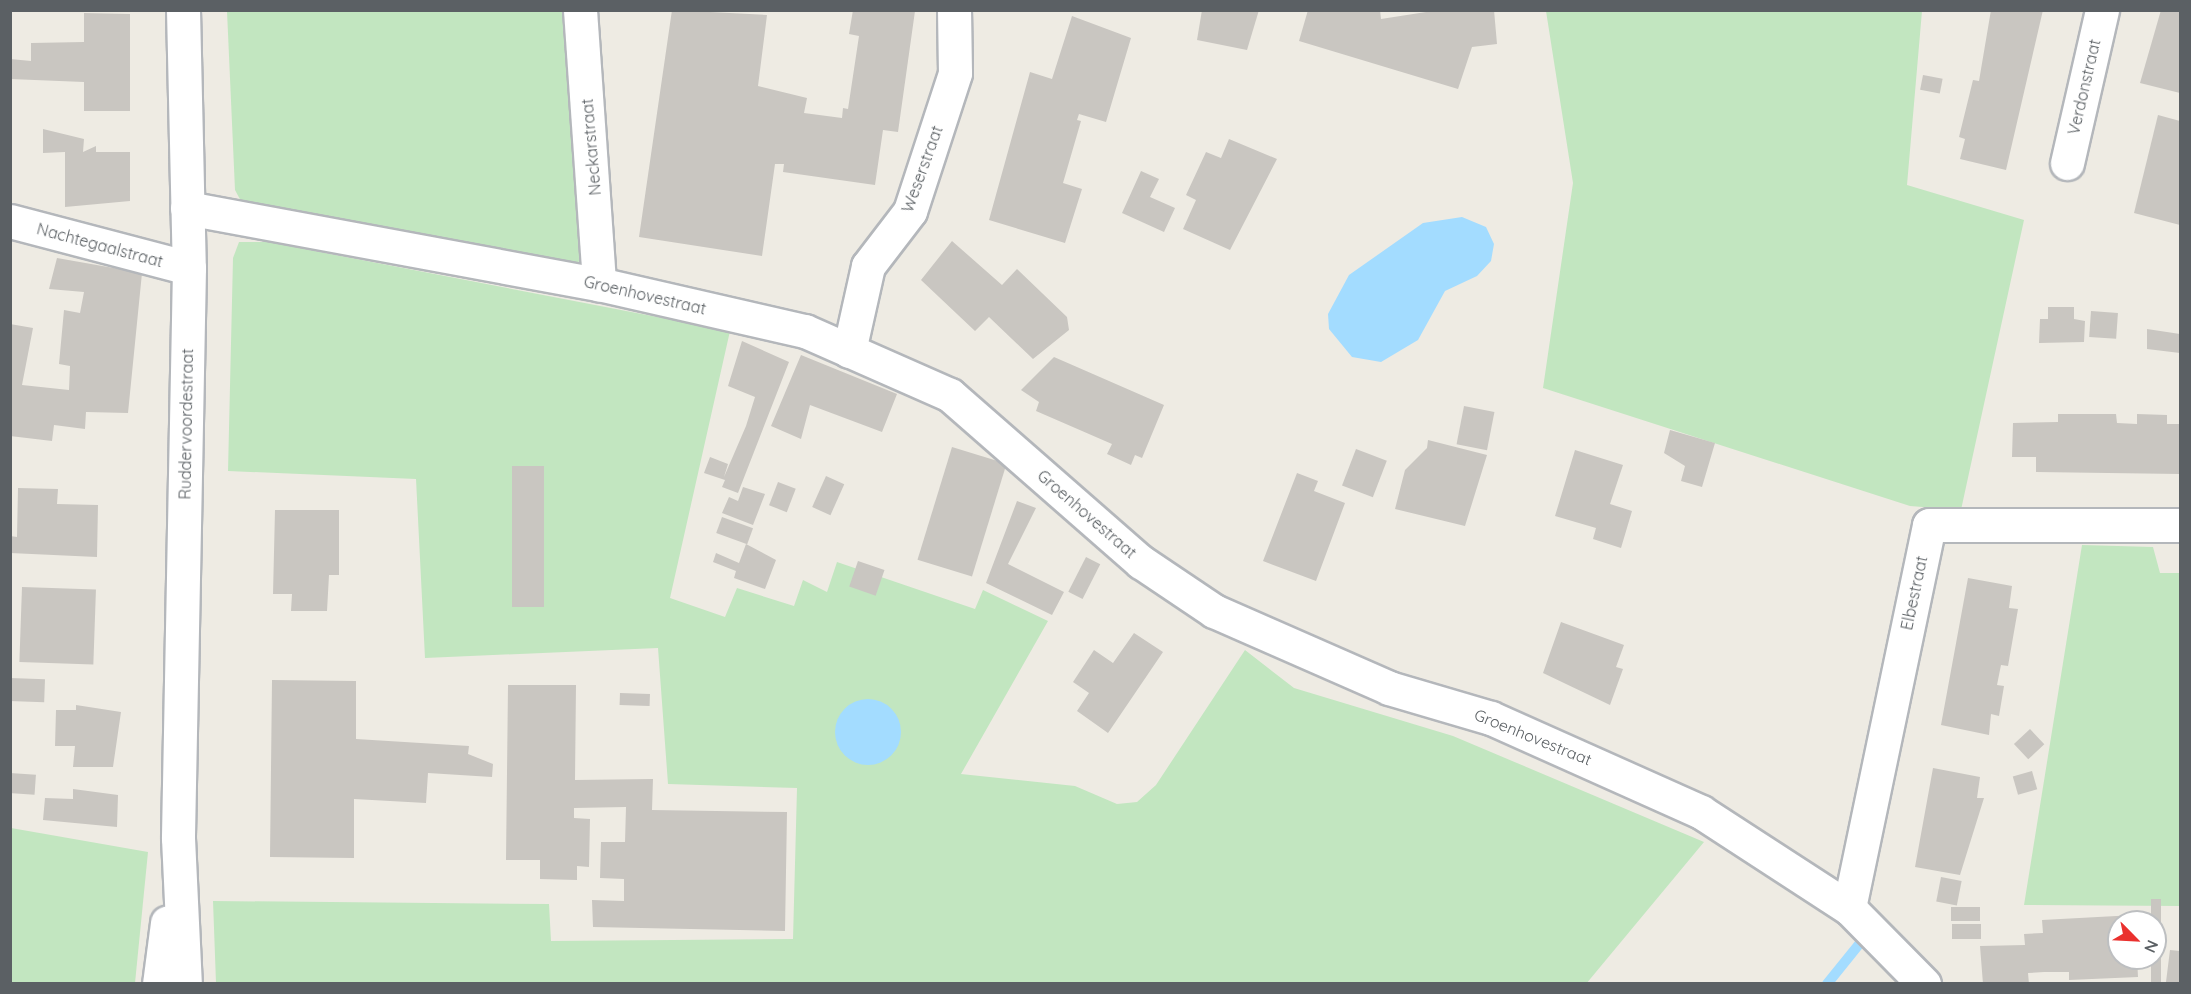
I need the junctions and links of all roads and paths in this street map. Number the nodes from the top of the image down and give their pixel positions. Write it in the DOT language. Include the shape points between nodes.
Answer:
graph roads {
  1 [pos="183,10"];
  2 [pos="580,10"];
  3 [pos="954,10"];
  4 [pos="2102,10"];
  5 [pos="2067,163"];
  6 [pos="187,208"];
  7 [pos="10,221"];
  8 [pos="189,268"];
  9 [pos="599,284"];
  10 [pos="849,351"];
  11 [pos="2181,525"];
  12 [pos="178,838"];
  13 [pos="1849,908"];
  14 [pos="159,984"];
  15 [pos="185,984"];
  16 [pos="1924,984"];
  1 -- 6 [label="street, Ruddervoordestraat"];
  2 -- 9 [label="street, Neckarstraat"];
  3 -- 10 [label="street, Weserstraat" via="955,73 910,212 868,266"];
  4 -- 5 [label="street, Verdonstraat"];
  6 -- 8 [label="street, Ruddervoordestraat"];
  6 -- 9 [label="street, Groenhovestraat"];
  7 -- 8 [label="street, Nachtegaalstraat"];
  8 -- 12 [label="street, Ruddervoordestraat"];
  9 -- 10 [label="street, Groenhovestraat" via="805,331"];
  10 -- 13 [label="street, Groenhovestraat" via="950,395 1141,562 1214,611 1359,677 1491,718 1612,770 1701,812"];
  11 -- 13 [label="street, Elbestraat" via="1929,525"];
  12 -- 14 [label="street, Ruddervoordestraat"];
  12 -- 15 [label="street, Ruddervoordestraat"];
  13 -- 16 [label="street, Groenhovestraat"];
}
